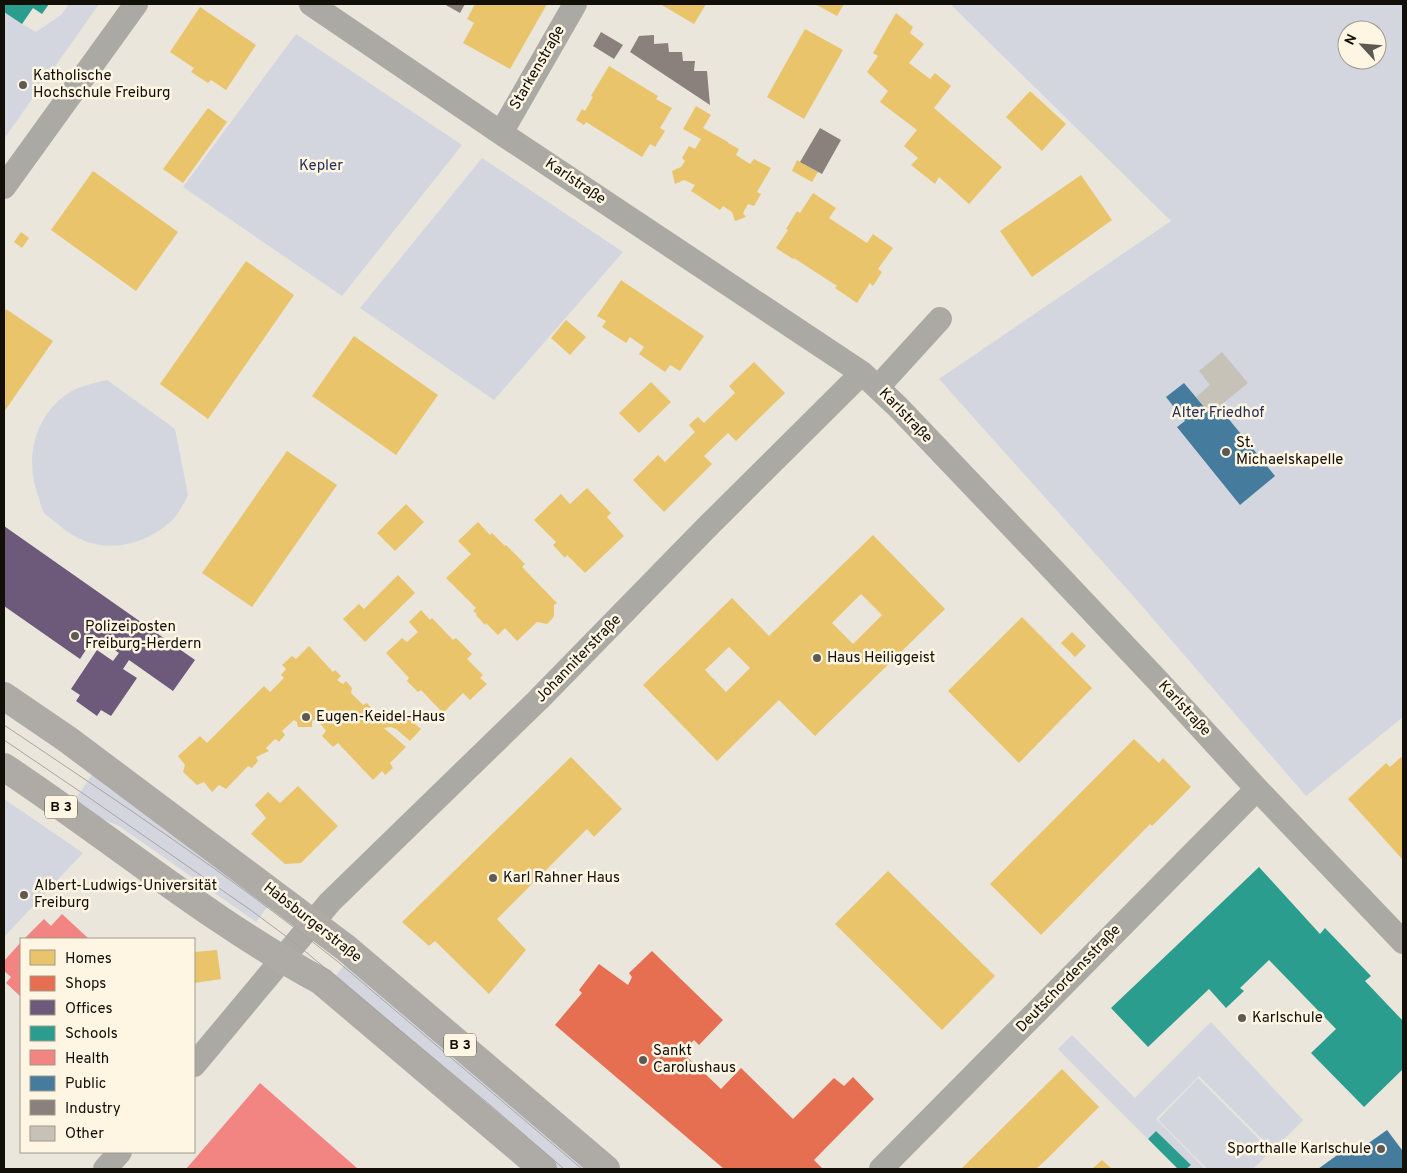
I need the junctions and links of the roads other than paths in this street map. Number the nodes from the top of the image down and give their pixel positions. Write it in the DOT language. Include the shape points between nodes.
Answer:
graph roads {
  1 [pos="136,4"];
  2 [pos="311,4"];
  3 [pos="575,4"];
  4 [pos="501,133"];
  5 [pos="4,187"];
  6 [pos="940,318"];
  7 [pos="870,380"];
  8 [pos="4,696"];
  9 [pos="4,767"];
  10 [pos="1257,789"];
  11 [pos="312,922"];
  12 [pos="1403,942"];
  13 [pos="288,951"];
  14 [pos="195,1064"];
  15 [pos="119,1153"];
  16 [pos="105,1169"];
  17 [pos="543,1169"];
  18 [pos="606,1169"];
  19 [pos="881,1169"];
  1 -- 5 [label="street"];
  2 -- 4 [label="street, Karlstraße"];
  3 -- 4 [label="street, Starkenstraße"];
  4 -- 7 [label="street, Karlstraße"];
  6 -- 7 [label="street, Johanniterstraße"];
  7 -- 10 [label="street, Karlstraße"];
  7 -- 11 [label="street, Johanniterstraße" via="716,518 538,700"];
  8 -- 11 [label="main road, Habsburgerstraße / B 3" via="67,739"];
  9 -- 13 [label="main road, B 3" via="237,932"];
  10 -- 12 [label="street, Karlstraße"];
  10 -- 19 [label="street, Deutschordensstraße"];
  11 -- 13 [label="street, Johanniterstraße"];
  11 -- 18 [label="main road, Habsburgerstraße / B 3"];
  13 -- 14 [label="street, Johanniterstraße"];
  13 -- 17 [label="main road, B 3"];
  15 -- 16 [label="street"];
}
